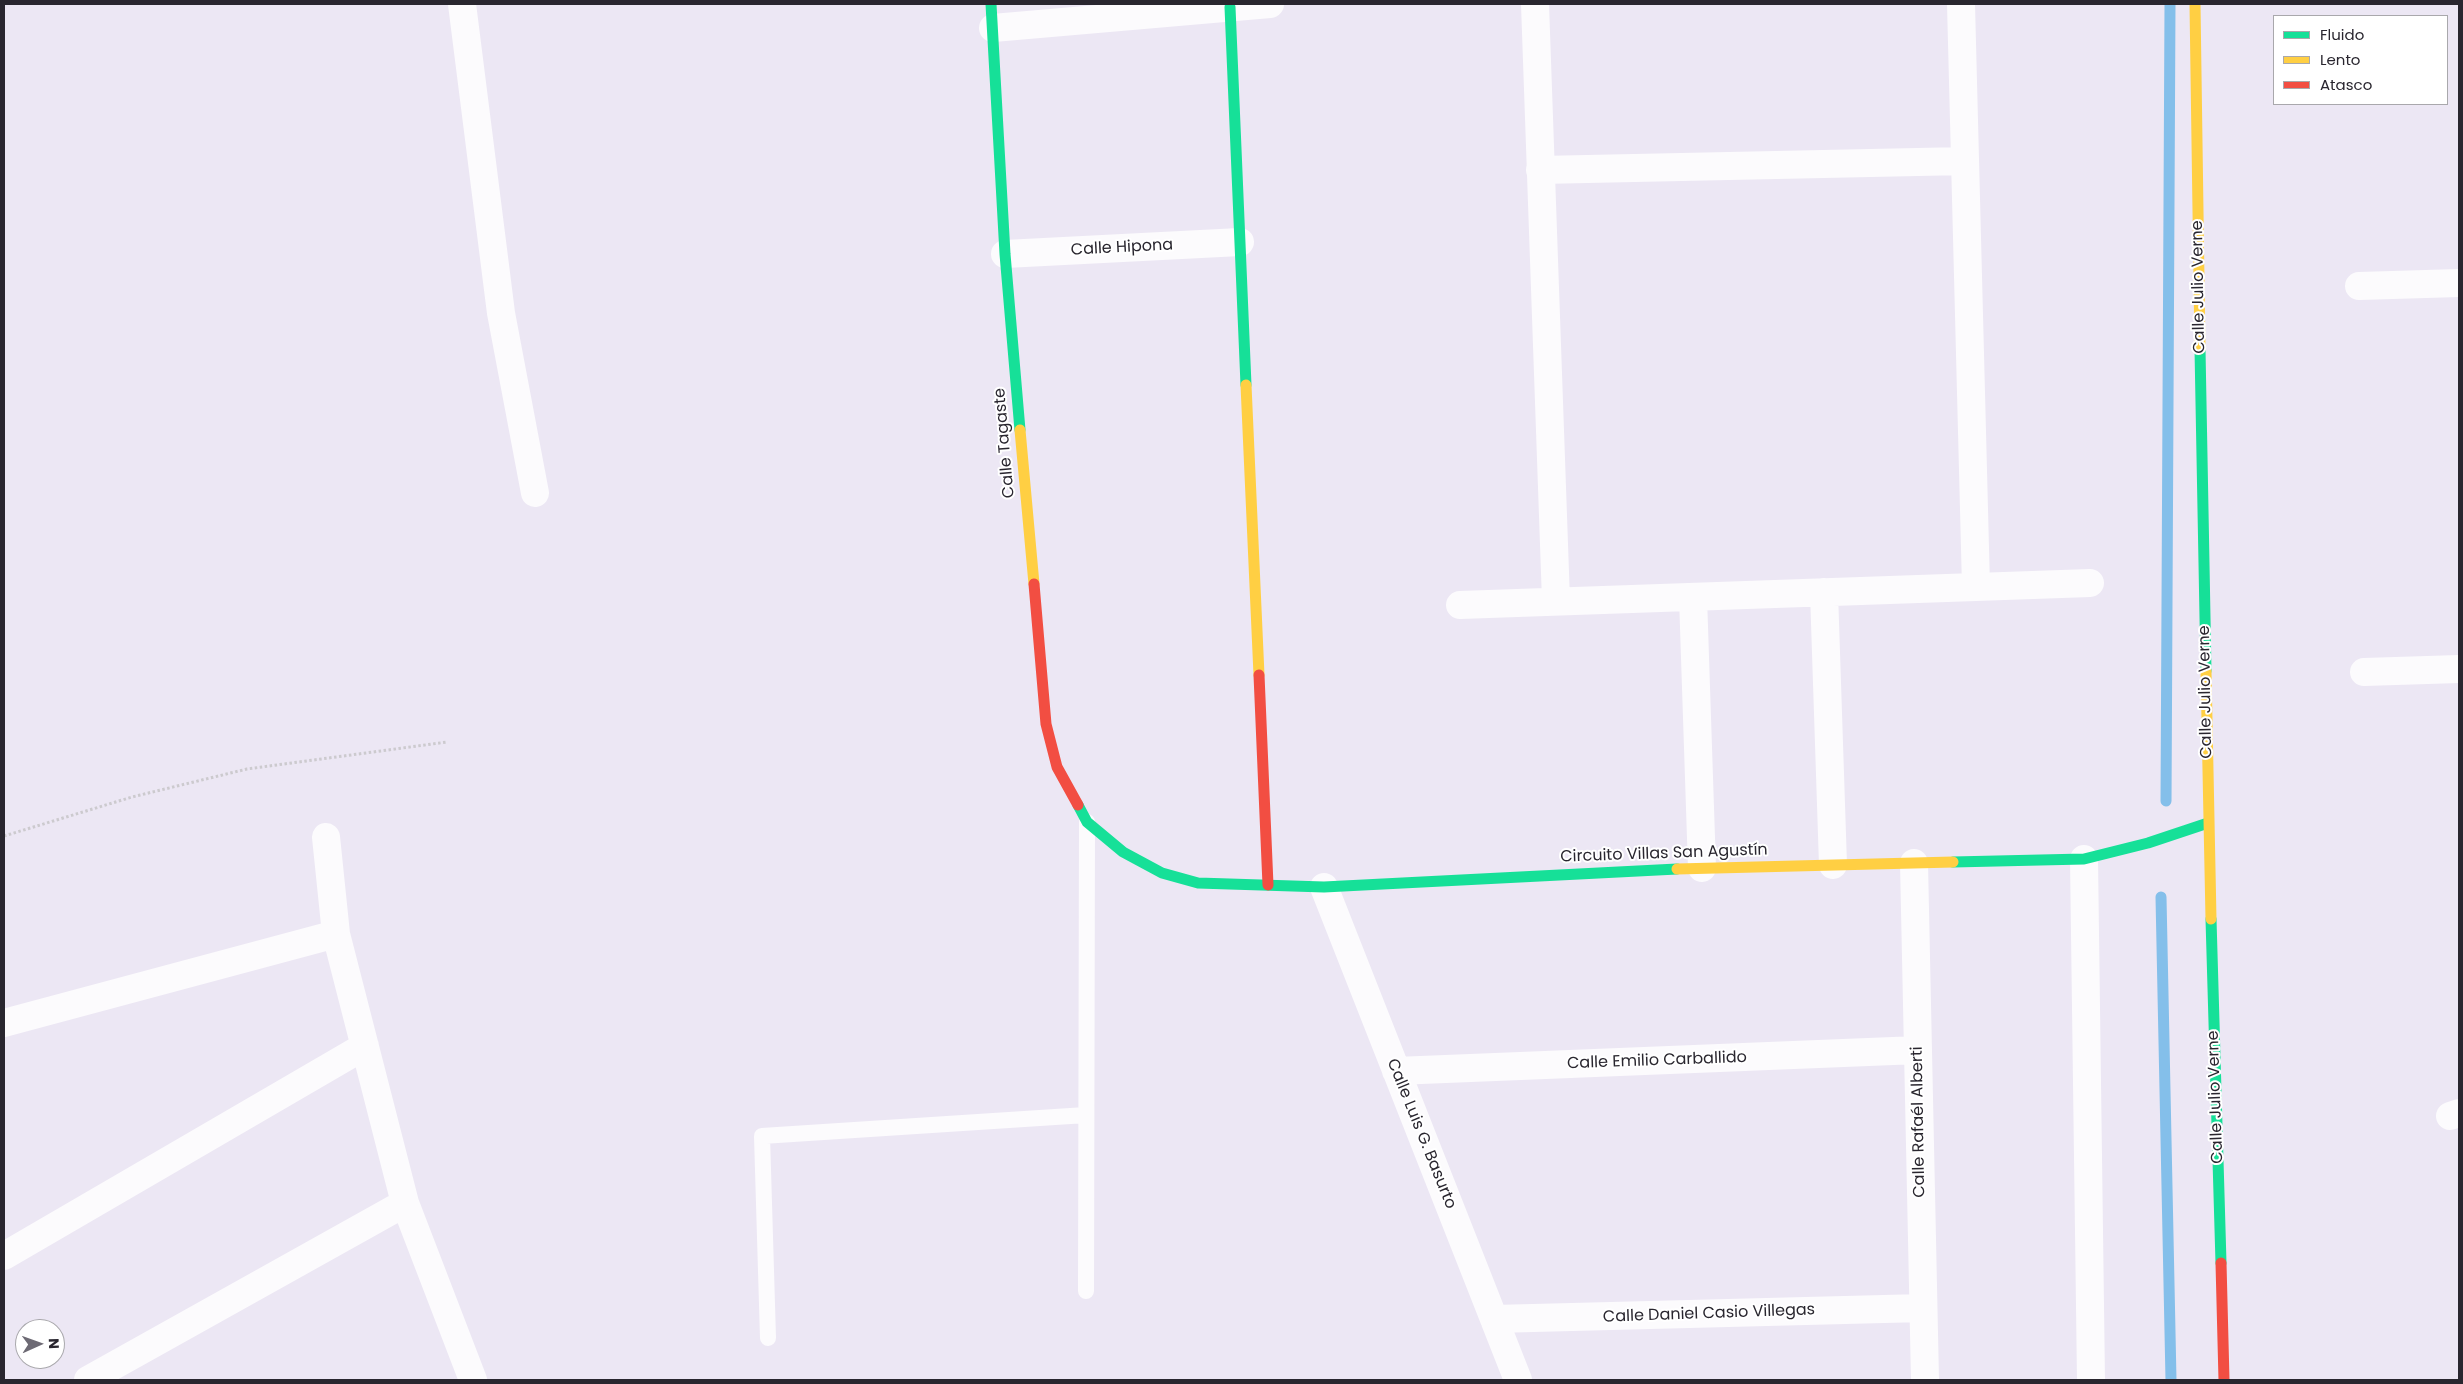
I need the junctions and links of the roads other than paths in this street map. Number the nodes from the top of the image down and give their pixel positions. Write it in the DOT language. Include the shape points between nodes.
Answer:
graph roads {
  1 [pos="462,4"];
  2 [pos="1270,4"];
  3 [pos="1535,4"];
  4 [pos="1961,4"];
  5 [pos="2195,4"];
  6 [pos="1230,7"];
  7 [pos="992,16"];
  8 [pos="1965,160"];
  9 [pos="1540,170"];
  10 [pos="1240,242"];
  11 [pos="1005,254"];
  12 [pos="2459,283"];
  13 [pos="2359,286"];
  14 [pos="535,493"];
  15 [pos="2090,583"];
  16 [pos="1976,587"];
  17 [pos="1824,592"];
  18 [pos="1693,597"];
  19 [pos="1556,602"];
  20 [pos="1460,605"];
  21 [pos="2459,669"];
  22 [pos="2364,672"];
  23 [pos="1087,822"];
  24 [pos="2208,823"];
  25 [pos="326,837"];
  26 [pos="1123,852"];
  27 [pos="2084,860"];
  28 [pos="1914,863"];
  29 [pos="1833,865"];
  30 [pos="1702,868"];
  31 [pos="1268,885"];
  32 [pos="1324,887"];
  33 [pos="336,934"];
  34 [pos="4,1023"];
  35 [pos="365,1046"];
  36 [pos="1918,1050"];
  37 [pos="1396,1071"];
  38 [pos="1086,1114"];
  39 [pos="405,1203"];
  40 [pos="4,1256"];
  41 [pos="1086,1291"];
  42 [pos="1923,1308"];
  43 [pos="1494,1319"];
  44 [pos="768,1338"];
  45 [pos="88,1380"];
  46 [pos="473,1380"];
  47 [pos="1518,1380"];
  48 [pos="1925,1380"];
  49 [pos="2091,1380"];
  50 [pos="2224,1380"];
  1 -- 14 [label="street" via="500,313"];
  2 -- 6 [label="street"];
  3 -- 9 [label="street"];
  4 -- 8 [label="street"];
  5 -- 24 [label="street, Calle Julio Verne"];
  6 -- 7 [label="street"];
  6 -- 10 [label="street"];
  7 -- 11 [label="street, Calle Tagaste"];
  8 -- 9 [label="street"];
  8 -- 16 [label="street"];
  9 -- 19 [label="street"];
  10 -- 11 [label="street, Calle Hipona"];
  10 -- 31 [label="street"];
  11 -- 23 [label="street, Calle Tagaste" via="1046,724 1057,767"];
  12 -- 13 [label="street"];
  15 -- 16 [label="street"];
  16 -- 17 [label="street"];
  17 -- 18 [label="street"];
  17 -- 29 [label="street"];
  18 -- 19 [label="street"];
  18 -- 30 [label="street"];
  19 -- 20 [label="street"];
  21 -- 22 [label="street"];
  23 -- 26 [label="street, Calle Tagaste"];
  23 -- 38 [label="lane"];
  24 -- 27 [label="street, Circuito Villas San Agustín"];
  24 -- 50 [label="street, Calle Julio Verne"];
  25 -- 33 [label="street"];
  26 -- 31 [label="street, Circuito Villas San Agustín" via="1162,872 1198,883"];
  27 -- 28 [label="street, Circuito Villas San Agustín"];
  27 -- 49 [label="street"];
  28 -- 29 [label="street, Circuito Villas San Agustín"];
  28 -- 36 [label="street, Calle Rafaél Alberti"];
  29 -- 30 [label="street, Circuito Villas San Agustín"];
  30 -- 32 [label="street, Circuito Villas San Agustín"];
  31 -- 32 [label="street, Circuito Villas San Agustín"];
  32 -- 37 [label="street, Calle Luis G. Basurto"];
  33 -- 34 [label="street"];
  33 -- 35 [label="street"];
  35 -- 39 [label="street"];
  35 -- 40 [label="street"];
  36 -- 37 [label="street, Calle Emilio Carballido"];
  36 -- 42 [label="street, Calle Rafaél Alberti"];
  37 -- 43 [label="street, Calle Luis G. Basurto"];
  38 -- 41 [label="lane"];
  38 -- 44 [label="lane" via="762,1136"];
  39 -- 45 [label="street"];
  39 -- 46 [label="street"];
  42 -- 43 [label="street, Calle Daniel Casio Villegas"];
  42 -- 48 [label="street, Calle Rafaél Alberti"];
  43 -- 47 [label="street, Calle Luis G. Basurto"];
}
